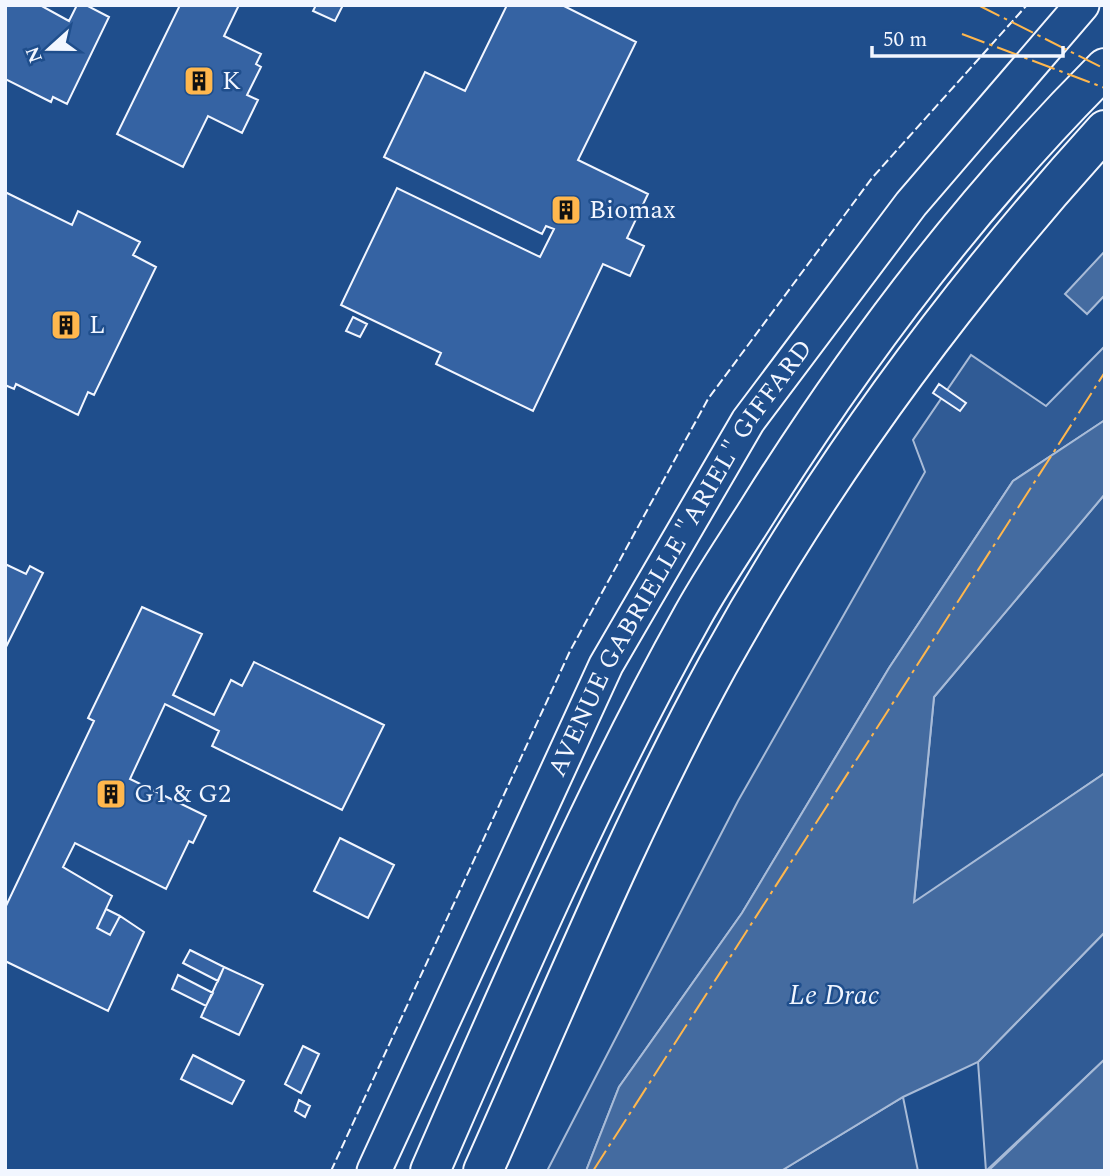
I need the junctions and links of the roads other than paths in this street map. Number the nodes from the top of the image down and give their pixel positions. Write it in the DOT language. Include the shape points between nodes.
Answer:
graph roads {
  1 [pos="1082,5"];
  2 [pos="1105,68"];
  3 [pos="1105,130"];
  4 [pos="374,1171"];
  5 [pos="429,1171"];
  6 [pos="483,1171"];
  1 -- 4 [label="street, AVENUE GABRIELLE \"ARIEL\" GIFFARD" via="911,204 748,421 606,664"];
  2 -- 5 [label="highway" via="1005,175 897,304 802,442 694,613 607,778"];
  3 -- 6 [label="highway" via="942,323 875,412 785,549 655,786"];
}
